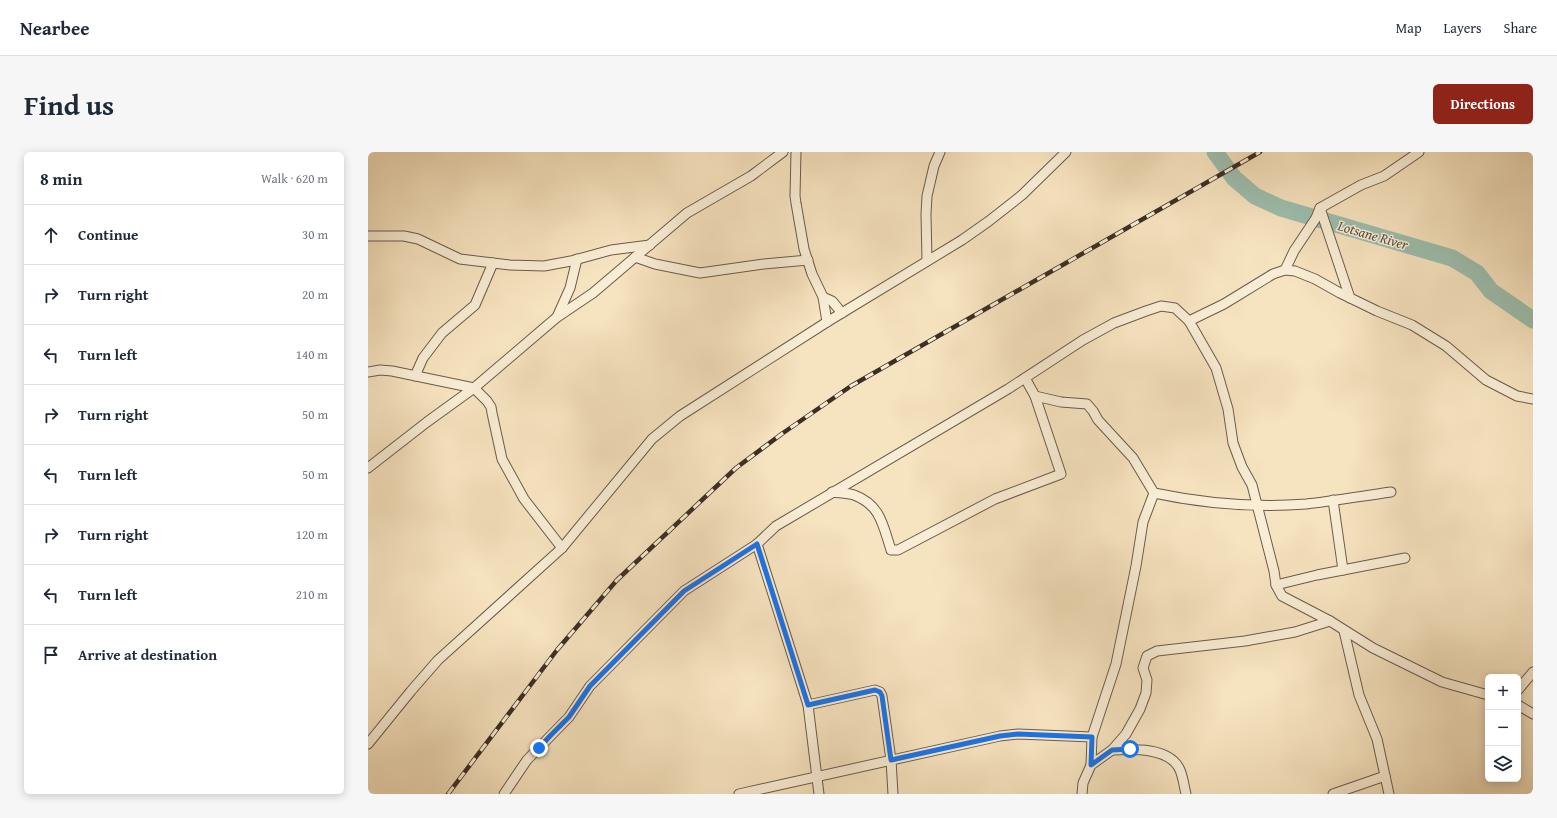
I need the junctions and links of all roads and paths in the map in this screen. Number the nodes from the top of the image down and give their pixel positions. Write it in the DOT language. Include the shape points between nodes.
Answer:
graph roads {
  1 [pos="783,152"];
  2 [pos="796,152"];
  3 [pos="940,152"];
  4 [pos="1066,152"];
  5 [pos="1419,152"];
  6 [pos="1320,208"];
  7 [pos="368,236"];
  8 [pos="386,236"];
  9 [pos="368,241"];
  10 [pos="651,245"];
  11 [pos="635,257"];
  12 [pos="576,260"];
  13 [pos="808,260"];
  14 [pos="927,261"];
  15 [pos="493,263"];
  16 [pos="1285,270"];
  17 [pos="822,297"];
  18 [pos="1350,298"];
  19 [pos="842,313"];
  20 [pos="556,318"];
  21 [pos="1190,321"];
  22 [pos="827,322"];
  23 [pos="368,372"];
  24 [pos="416,376"];
  25 [pos="1025,378"];
  26 [pos="474,388"];
  27 [pos="1035,396"];
  28 [pos="1533,399"];
  29 [pos="368,468"];
  30 [pos="832,492"];
  31 [pos="1391,492"];
  32 [pos="1154,493"];
  33 [pos="1333,500"];
  34 [pos="1256,505"];
  35 [pos="757,544"];
  36 [pos="562,548"];
  37 [pos="1405,558"];
  38 [pos="1343,570"];
  39 [pos="1276,585"];
  40 [pos="1330,621"];
  41 [pos="1344,630"];
  42 [pos="1533,672"];
  43 [pos="1521,686"];
  44 [pos="1485,694"];
  45 [pos="808,705"];
  46 [pos="1521,707"];
  47 [pos="1533,714"];
  48 [pos="1092,737"];
  49 [pos="368,744"];
  50 [pos="1112,750"];
  51 [pos="891,760"];
  52 [pos="1091,765"];
  53 [pos="1385,776"];
  54 [pos="817,777"];
  55 [pos="504,794"];
  56 [pos="739,794"];
  57 [pos="819,794"];
  58 [pos="893,794"];
  59 [pos="1082,794"];
  60 [pos="1186,794"];
  61 [pos="1333,794"];
  62 [pos="1389,794"];
  1 -- 10 [label="street" via="751,176 687,213"];
  2 -- 13 [label="street" via="794,196"];
  3 -- 14 [label="street" via="926,196"];
  4 -- 14 [label="street" via="1022,195 989,221"];
  5 -- 6 [label="street" via="1384,176 1361,185"];
  6 -- 16 [label="street"];
  6 -- 18 [label="street"];
  7 -- 8 [label="street"];
  8 -- 9 [label="street"];
  8 -- 15 [label="street" via="418,239 460,259"];
  10 -- 11 [label="street"];
  10 -- 12 [label="street" via="611,250"];
  11 -- 13 [label="street" via="655,264 700,273"];
  11 -- 20 [label="street" via="593,293"];
  12 -- 15 [label="street" via="544,266"];
  12 -- 20 [label="street" via="570,288"];
  13 -- 17 [label="street"];
  14 -- 19 [label="street"];
  15 -- 24 [label="street" via="475,305 442,333 423,358"];
  16 -- 18 [label="street" via="1315,279"];
  16 -- 21 [label="street" via="1265,278 1224,304"];
  17 -- 19 [label="street" via="832,301"];
  17 -- 22 [label="street"];
  18 -- 28 [label="street" via="1412,325 1446,346 1486,380 1518,396"];
  19 -- 22 [label="street"];
  20 -- 26 [label="street"];
  21 -- 25 [label="street" via="1175,308 1161,306 1146,311 1114,323 1083,340"];
  21 -- 34 [label="street" via="1216,368 1228,409 1234,443 1242,467 1252,485"];
  22 -- 36 [label="street" via="680,416 652,440"];
  23 -- 24 [label="street" via="380,370"];
  24 -- 26 [label="street"];
  25 -- 27 [label="street"];
  25 -- 30 [label="street"];
  26 -- 29 [label="street"];
  26 -- 36 [label="street" via="491,407 502,458 524,499"];
  27 -- 30 [label="street" via="1061,474 995,499 898,550 891,550 878,512 870,504 854,495"];
  27 -- 32 [label="street" via="1086,404 1133,458"];
  30 -- 35 [label="street" via="776,526"];
  31 -- 33 [label="street"];
  32 -- 34 [label="street"];
  32 -- 48 [label="street" via="1143,522 1116,664"];
  33 -- 34 [label="street" via="1306,504"];
  33 -- 38 [label="street"];
  34 -- 39 [label="street"];
  35 -- 45 [label="street"];
  35 -- 55 [label="street" via="684,591 590,686 569,717 527,760"];
  36 -- 49 [label="street" via="438,660"];
  37 -- 38 [label="street"];
  38 -- 39 [label="street"];
  39 -- 40 [label="street" via="1282,596"];
  40 -- 41 [label="street"];
  40 -- 50 [label="street" via="1295,632 1245,641 1157,651 1147,656 1143,668 1147,680 1146,693 1126,734"];
  41 -- 44 [label="street" via="1373,648 1442,682"];
  41 -- 53 [label="street" via="1359,695 1377,739"];
  42 -- 43 [label="street"];
  45 -- 51 [label="street" via="875,690 880,692"];
  45 -- 54 [label="street"];
  46 -- 47 [label="street"];
  48 -- 51 [label="street" via="1018,734 1000,736"];
  48 -- 52 [label="street"];
  50 -- 52 [label="street"];
  50 -- 60 [label="street" via="1149,751 1174,760 1180,770"];
  51 -- 54 [label="street"];
  51 -- 58 [label="street"];
  52 -- 59 [label="street"];
  53 -- 61 [label="street"];
  53 -- 62 [label="street"];
  54 -- 56 [label="street"];
  54 -- 57 [label="street"];
}
